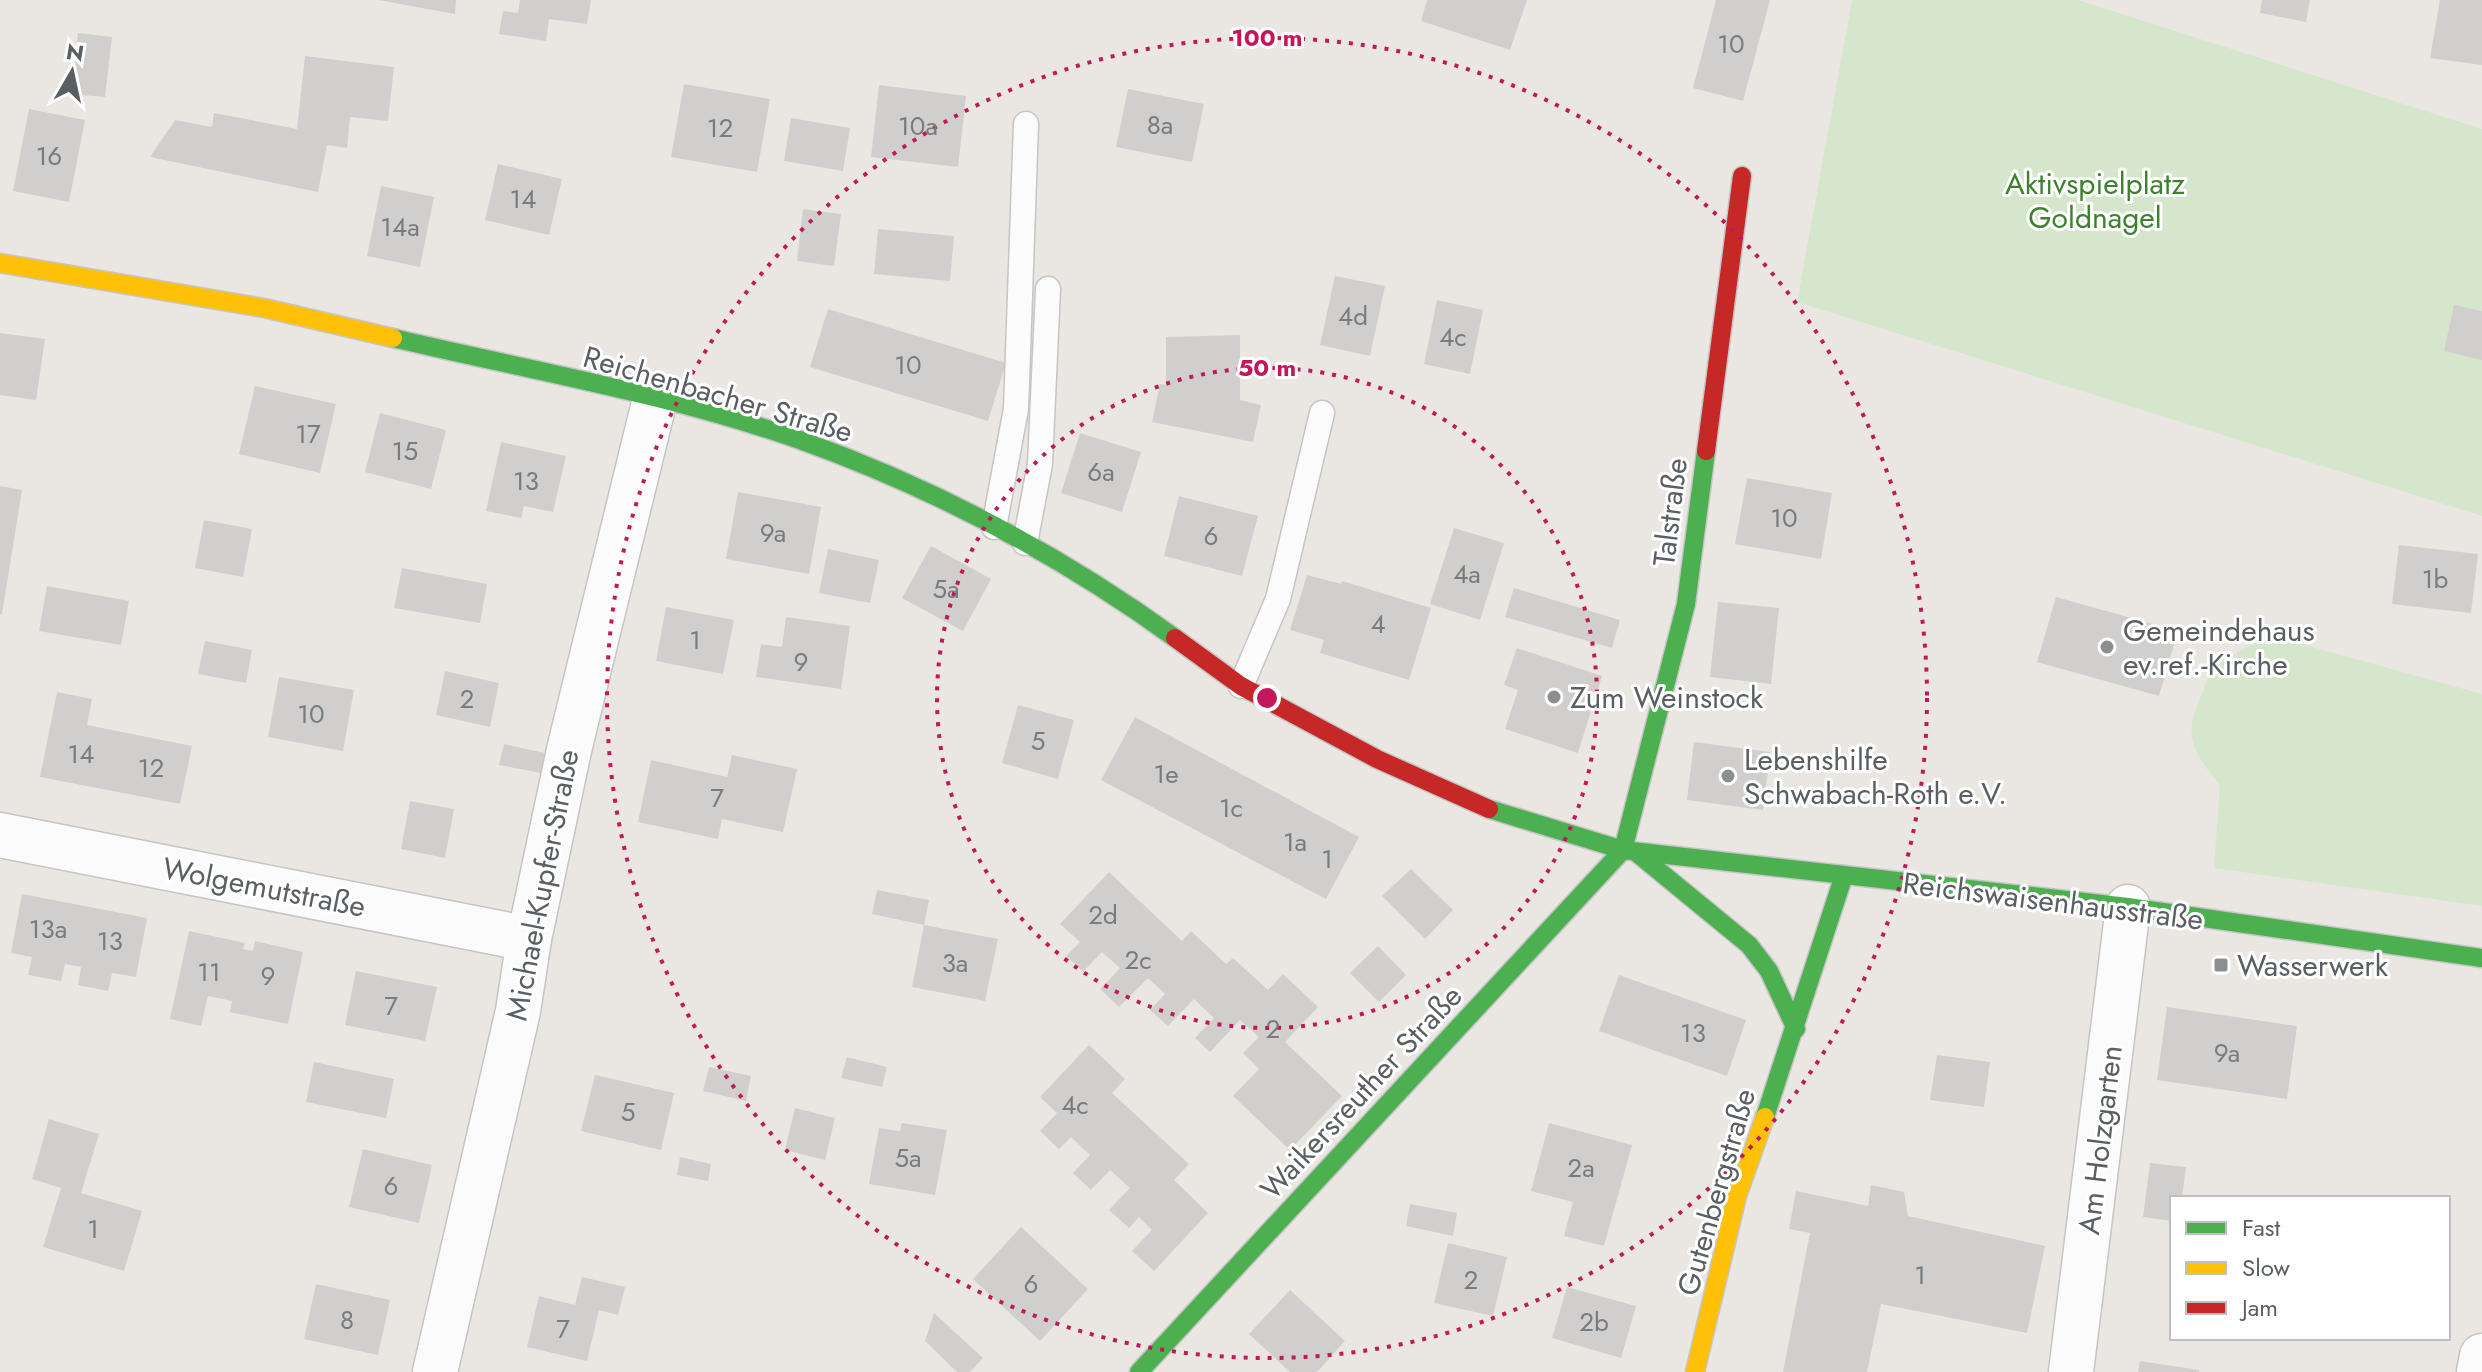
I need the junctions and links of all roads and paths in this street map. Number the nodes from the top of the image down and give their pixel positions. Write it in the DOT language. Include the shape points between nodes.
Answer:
graph roads {
  1 [pos="1026,124"];
  2 [pos="1742,176"];
  3 [pos="0,263"];
  4 [pos="1048,289"];
  5 [pos="655,399"];
  6 [pos="1322,413"];
  7 [pos="994,527"];
  8 [pos="1025,543"];
  9 [pos="1241,686"];
  10 [pos="0,835"];
  11 [pos="1630,851"];
  12 [pos="1844,875"];
  13 [pos="2128,907"];
  14 [pos="529,939"];
  15 [pos="2482,958"];
  16 [pos="1796,1029"];
  17 [pos="2482,1356"];
  18 [pos="435,1372"];
  19 [pos="1139,1372"];
  20 [pos="1695,1372"];
  21 [pos="2071,1372"];
  22 [pos="2479,1372"];
  1 -- 7 [label="lane" via="1016,409"];
  2 -- 11 [label="main road, Talstraße" via="1686,604"];
  3 -- 5 [label="main road, Reichenbacher Straße" via="264,308"];
  4 -- 8 [label="lane" via="1040,464"];
  5 -- 7 [label="main road, Reichenbacher Straße" via="799,440 945,498"];
  5 -- 14 [label="street, Michael-Kupfer-Straße" via="581,698"];
  6 -- 9 [label="lane" via="1278,599"];
  7 -- 8 [label="main road, Reichenbacher Straße"];
  8 -- 9 [label="main road, Reichenbacher Straße" via="1113,593"];
  9 -- 11 [label="main road, Reichenbacher Straße" via="1377,759 1498,813"];
  10 -- 14 [label="street, Wolgemutstraße"];
  11 -- 12 [label="main road, Reichswaisenhausstraße"];
  11 -- 16 [label="main road" via="1749,945 1769,971"];
  11 -- 19 [label="main road, Waikersreuther Straße"];
  12 -- 13 [label="main road, Reichswaisenhausstraße"];
  12 -- 16 [label="main road, Gutenbergstraße"];
  13 -- 15 [label="main road, Reichswaisenhausstraße"];
  13 -- 21 [label="street, Am Holzgarten"];
  14 -- 18 [label="street, Michael-Kupfer-Straße" via="518,1011"];
  16 -- 20 [label="main road, Gutenbergstraße" via="1737,1196"];
  17 -- 22 [label="street"];
}
